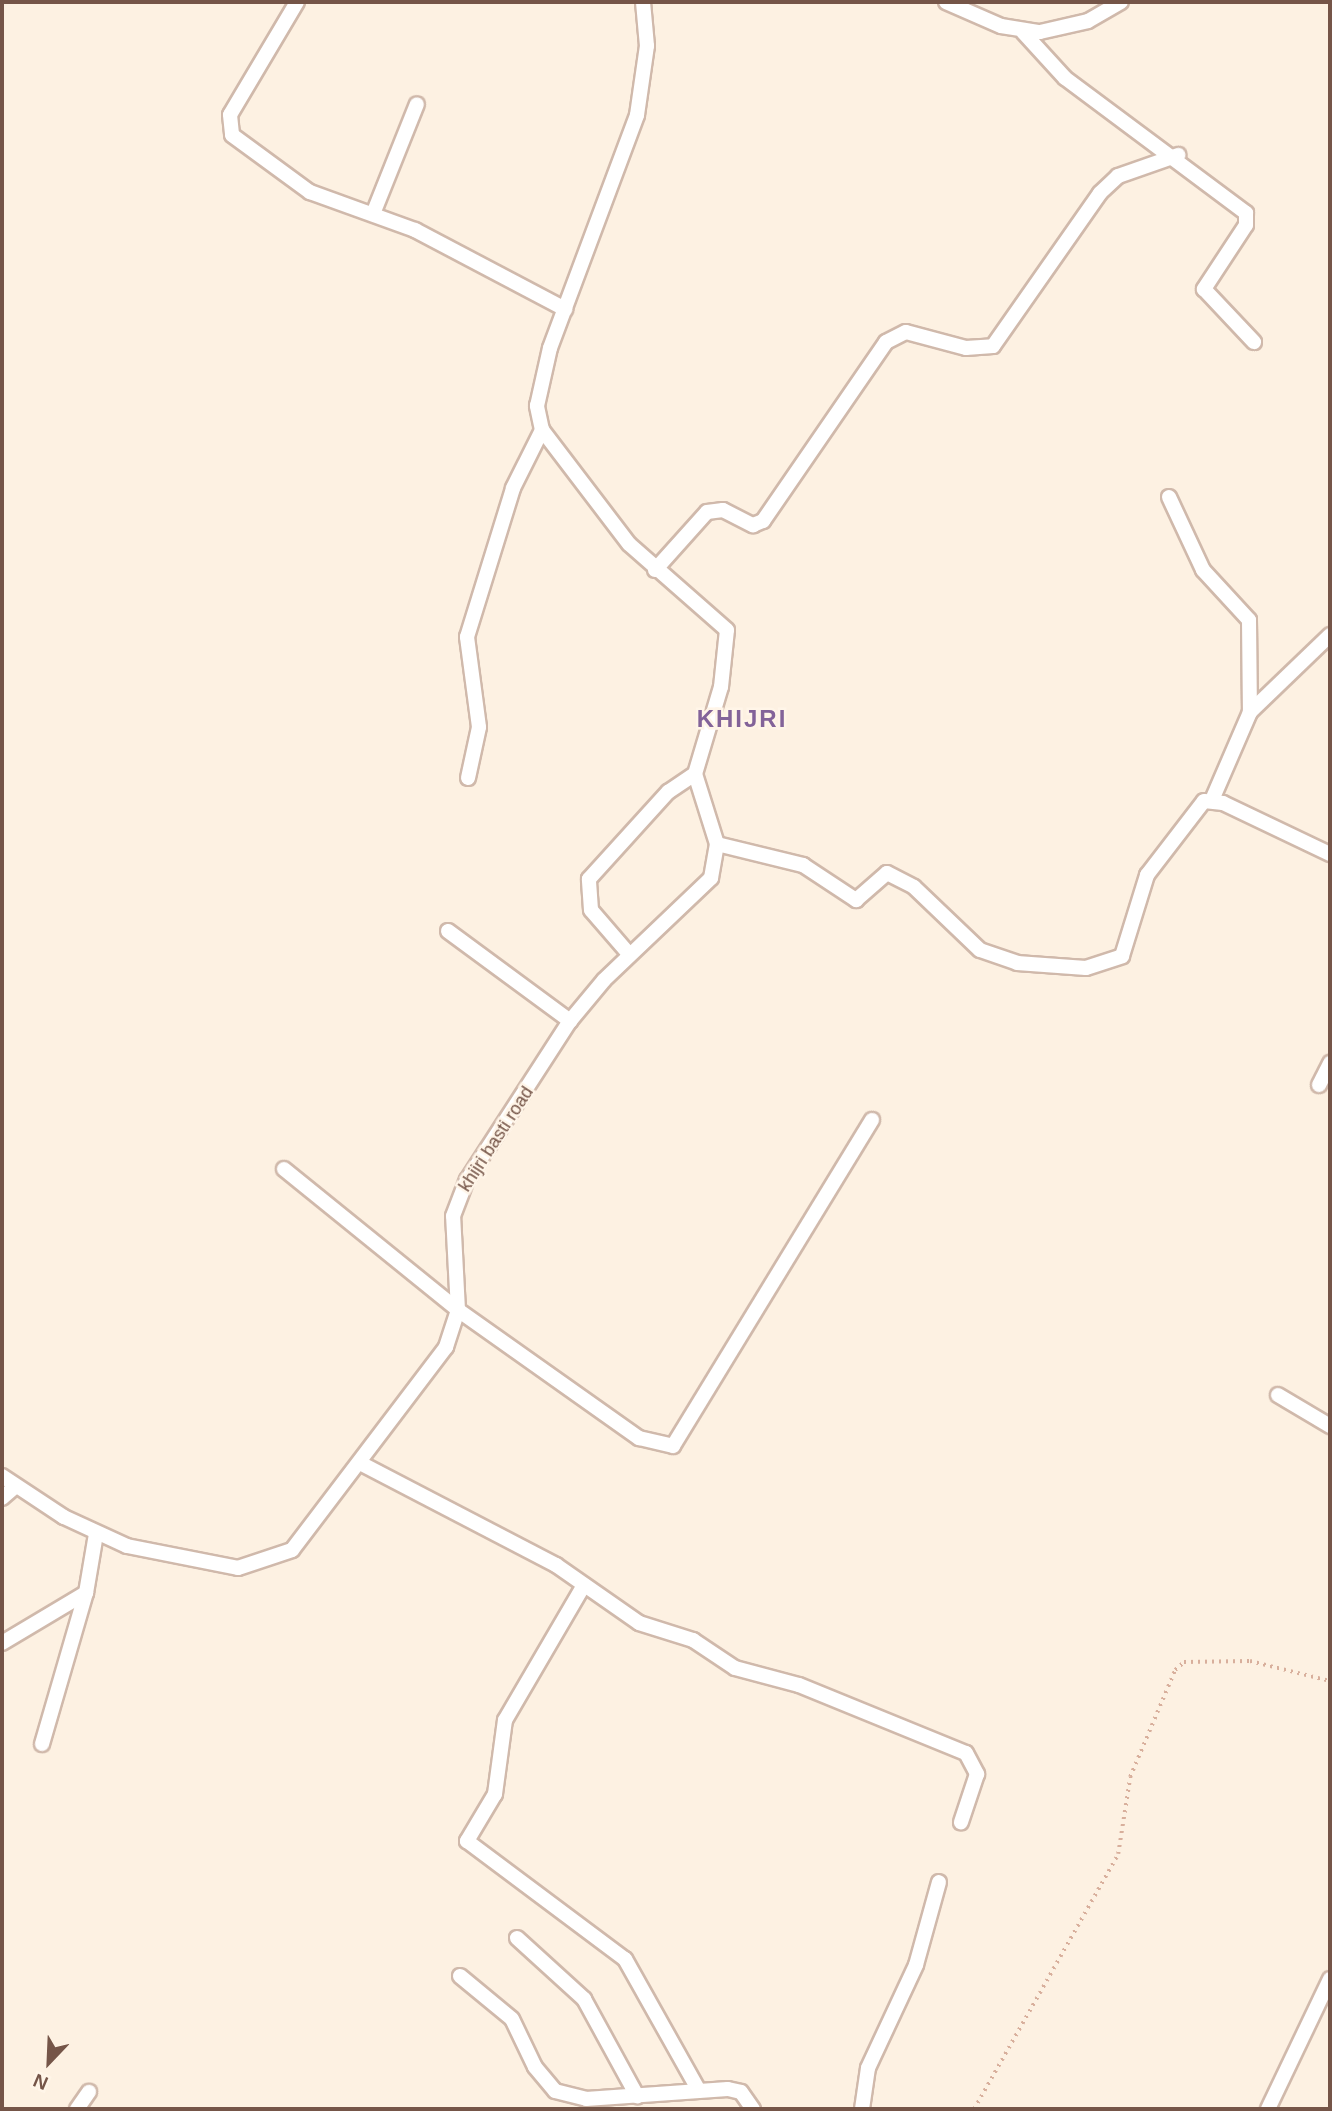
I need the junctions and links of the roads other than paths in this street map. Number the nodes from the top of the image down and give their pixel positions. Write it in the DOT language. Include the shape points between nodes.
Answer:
graph roads {
  1 [pos="297,2"];
  2 [pos="643,2"];
  3 [pos="946,2"];
  4 [pos="1121,2"];
  5 [pos="1023,32"];
  6 [pos="417,104"];
  7 [pos="1178,155"];
  8 [pos="373,214"];
  9 [pos="565,309"];
  10 [pos="1254,342"];
  11 [pos="542,430"];
  12 [pos="1169,497"];
  13 [pos="655,570"];
  14 [pos="1330,635"];
  15 [pos="1250,712"];
  16 [pos="695,774"];
  17 [pos="468,778"];
  18 [pos="1212,800"];
  19 [pos="717,845"];
  20 [pos="1330,854"];
  21 [pos="448,931"];
  22 [pos="629,954"];
  23 [pos="570,1021"];
  24 [pos="1330,1063"];
  25 [pos="1320,1085"];
  26 [pos="872,1120"];
  27 [pos="284,1169"];
  28 [pos="458,1310"];
  29 [pos="1278,1395"];
  30 [pos="1330,1426"];
  31 [pos="360,1463"];
  32 [pos="2,1476"];
  33 [pos="16,1486"];
  34 [pos="2,1498"];
  35 [pos="96,1534"];
  36 [pos="584,1585"];
  37 [pos="86,1593"];
  38 [pos="2,1643"];
  39 [pos="42,1744"];
  40 [pos="961,1822"];
  41 [pos="939,1882"];
  42 [pos="517,1938"];
  43 [pos="460,1976"];
  44 [pos="1330,1979"];
  45 [pos="699,2091"];
  46 [pos="89,2092"];
  47 [pos="637,2096"];
  48 [pos="77,2109"];
  49 [pos="752,2109"];
  50 [pos="862,2109"];
  51 [pos="1268,2109"];
  1 -- 8 [label="street" via="228,129 283,176"];
  2 -- 9 [label="street" via="647,46 637,115"];
  3 -- 5 [label="street"];
  4 -- 5 [label="street" via="1088,21"];
  5 -- 7 [label="street" via="1065,78"];
  6 -- 8 [label="street"];
  7 -- 10 [label="street" via="1246,213 1246,225 1204,289"];
  7 -- 13 [label="street" via="1118,176 1100,193 993,346 966,348 906,332 886,342 763,521 753,525 723,510 707,512"];
  8 -- 9 [label="street"];
  9 -- 11 [label="street" via="540,384"];
  11 -- 13 [label="street"];
  11 -- 17 [label="street" via="513,488 467,637 479,727"];
  12 -- 15 [label="street" via="1203,570 1250,620"];
  13 -- 16 [label="street" via="723,623 730,646"];
  14 -- 15 [label="street"];
  15 -- 18 [label="street"];
  16 -- 19 [label="street"];
  16 -- 22 [label="street" via="660,800 589,879 591,910"];
  18 -- 19 [label="street" via="1191,811 1163,851 1142,888 1122,956 1103,967 1017,963 980,950 914,887 887,873 856,900 803,865"];
  18 -- 20 [label="street"];
  19 -- 22 [label="street, khijri basti road" via="715,868 700,893"];
  21 -- 23 [label="street"];
  22 -- 23 [label="street, khijri basti road"];
  23 -- 28 [label="street, khijri basti road" via="456,1205"];
  24 -- 25 [label="street"];
  26 -- 28 [label="street" via="673,1446 639,1438"];
  27 -- 28 [label="street"];
  28 -- 31 [label="street, khijri basti road" via="428,1377"];
  29 -- 30 [label="street"];
  31 -- 35 [label="street, khijri basti road" via="292,1550 262,1565 211,1567"];
  31 -- 36 [label="street"];
  32 -- 33 [label="street, khijri basti road"];
  33 -- 34 [label="street"];
  33 -- 35 [label="street, khijri basti road"];
  35 -- 37 [label="street" via="93,1577"];
  36 -- 40 [label="street" via="639,1623 693,1640 735,1668 799,1685 966,1753 977,1774"];
  36 -- 45 [label="street" via="505,1720 495,1794 467,1841 625,1959"];
  37 -- 38 [label="street"];
  37 -- 39 [label="street"];
  41 -- 50 [label="street" via="916,1965 868,2068"];
  42 -- 47 [label="street" via="584,1999"];
  43 -- 47 [label="street" via="512,2019 535,2067 555,2091 586,2099"];
  44 -- 51 [label="street"];
  45 -- 47 [label="street"];
  45 -- 49 [label="street" via="741,2092"];
  46 -- 48 [label="street"];
}
